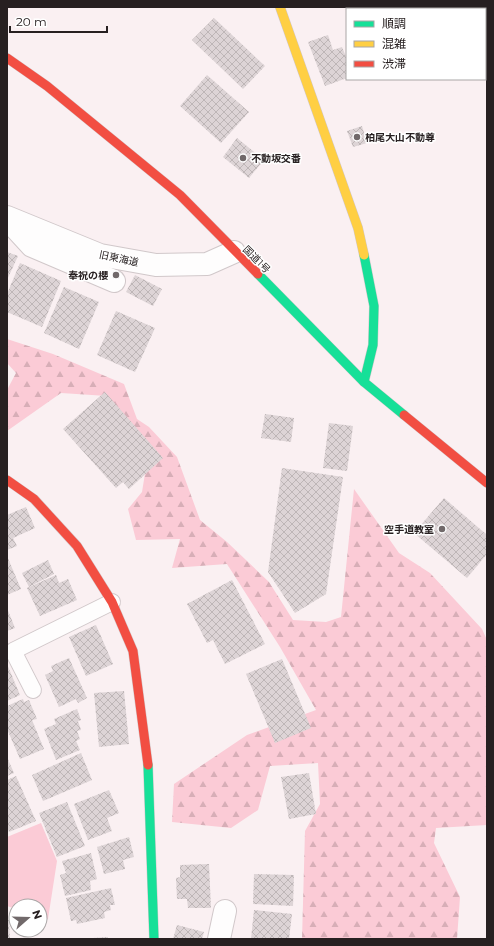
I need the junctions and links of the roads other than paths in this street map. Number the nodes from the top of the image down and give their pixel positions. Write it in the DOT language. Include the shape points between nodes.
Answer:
graph roads {
  1 [pos="280,7"];
  2 [pos="7,58"];
  3 [pos="7,218"];
  4 [pos="234,252"];
  5 [pos="114,281"];
  6 [pos="364,382"];
  7 [pos="7,480"];
  8 [pos="487,483"];
  9 [pos="112,602"];
  10 [pos="33,690"];
  11 [pos="225,911"];
  12 [pos="154,939"];
  13 [pos="219,939"];
  1 -- 6 [label="main road" via="358,228 374,306 374,345"];
  2 -- 4 [label="main road, 国道1号" via="47,86 180,195"];
  3 -- 4 [label="street, 旧東海道" via="100,255 156,265 207,264"];
  3 -- 5 [label="street" via="32,246"];
  4 -- 6 [label="main road, 国道1号"];
  6 -- 8 [label="main road, 国道1号"];
  7 -- 9 [label="main road" via="34,499 77,546"];
  9 -- 10 [label="lane" via="13,651"];
  9 -- 12 [label="main road" via="133,651 148,755"];
  11 -- 13 [label="street"];
}
